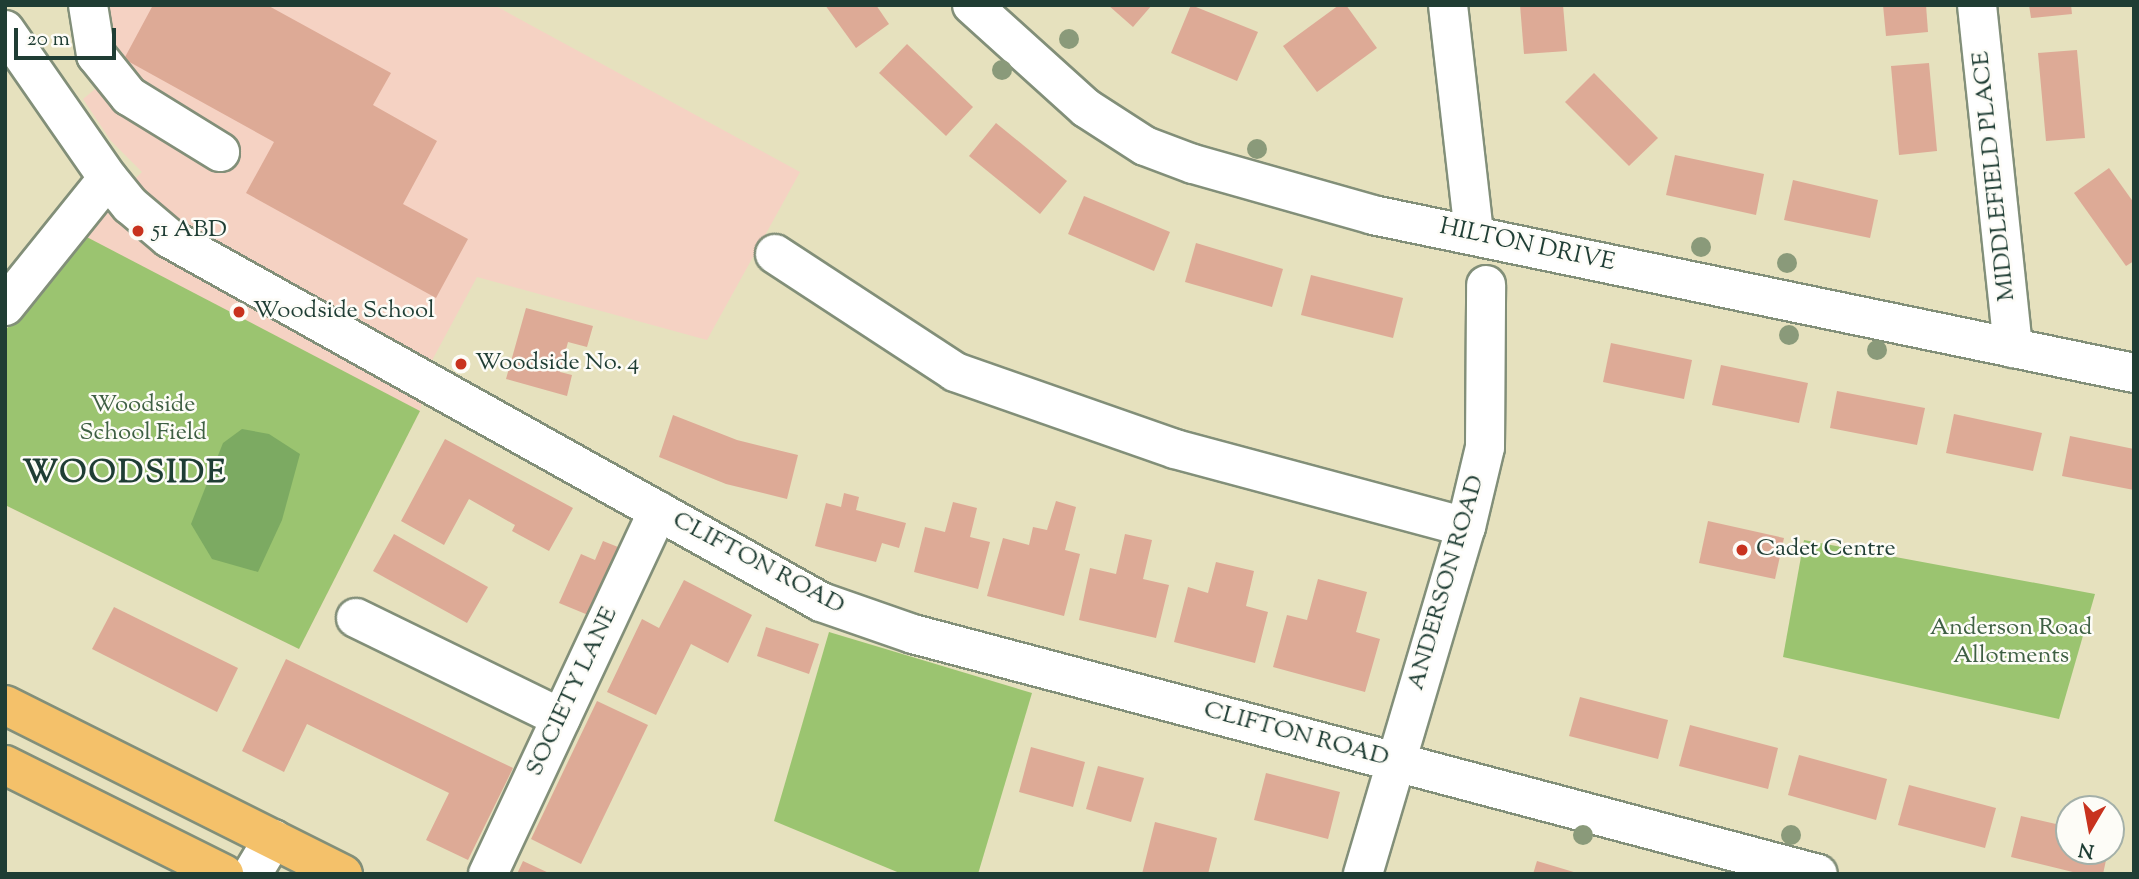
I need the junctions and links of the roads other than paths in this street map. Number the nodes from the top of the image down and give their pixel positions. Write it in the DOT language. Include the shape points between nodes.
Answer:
graph roads {
  1 [pos="88,5"];
  2 [pos="972,5"];
  3 [pos="1448,5"];
  4 [pos="1978,5"];
  5 [pos="5,30"];
  6 [pos="220,152"];
  7 [pos="108,178"];
  8 [pos="1474,234"];
  9 [pos="775,254"];
  10 [pos="11,285"];
  11 [pos="1486,285"];
  12 [pos="2013,348"];
  13 [pos="2134,373"];
  14 [pos="658,511"];
  15 [pos="1466,527"];
  16 [pos="356,618"];
  17 [pos="5,705"];
  18 [pos="561,718"];
  19 [pos="1395,761"];
  20 [pos="5,765"];
  21 [pos="273,839"];
  22 [pos="224,874"];
  23 [pos="252,874"];
  24 [pos="343,874"];
  25 [pos="488,874"];
  26 [pos="1363,874"];
  27 [pos="1818,874"];
  1 -- 6 [label="street" via="96,55 129,96"];
  2 -- 8 [label="street, HILTON DRIVE" via="1086,108 1145,146 1373,215"];
  3 -- 8 [label="street"];
  4 -- 12 [label="street, MIDDLEFIELD PLACE"];
  5 -- 7 [label="street, CLIFTON ROAD"];
  7 -- 10 [label="street"];
  7 -- 14 [label="street, CLIFTON ROAD" via="149,223 195,254"];
  8 -- 12 [label="street, HILTON DRIVE"];
  9 -- 15 [label="street" via="955,372 1175,449"];
  11 -- 15 [label="street, ANDERSON ROAD" via="1485,447"];
  12 -- 13 [label="street, HILTON DRIVE"];
  14 -- 18 [label="street, SOCIETY LANE"];
  14 -- 19 [label="street, CLIFTON ROAD" via="821,602 914,634"];
  15 -- 19 [label="street, ANDERSON ROAD"];
  16 -- 18 [label="street"];
  17 -- 21 [label="main road"];
  18 -- 25 [label="street, SOCIETY LANE"];
  19 -- 26 [label="street, ANDERSON ROAD"];
  19 -- 27 [label="street, CLIFTON ROAD"];
  20 -- 22 [label="main road"];
  21 -- 23 [label="street"];
  21 -- 24 [label="main road"];
}
